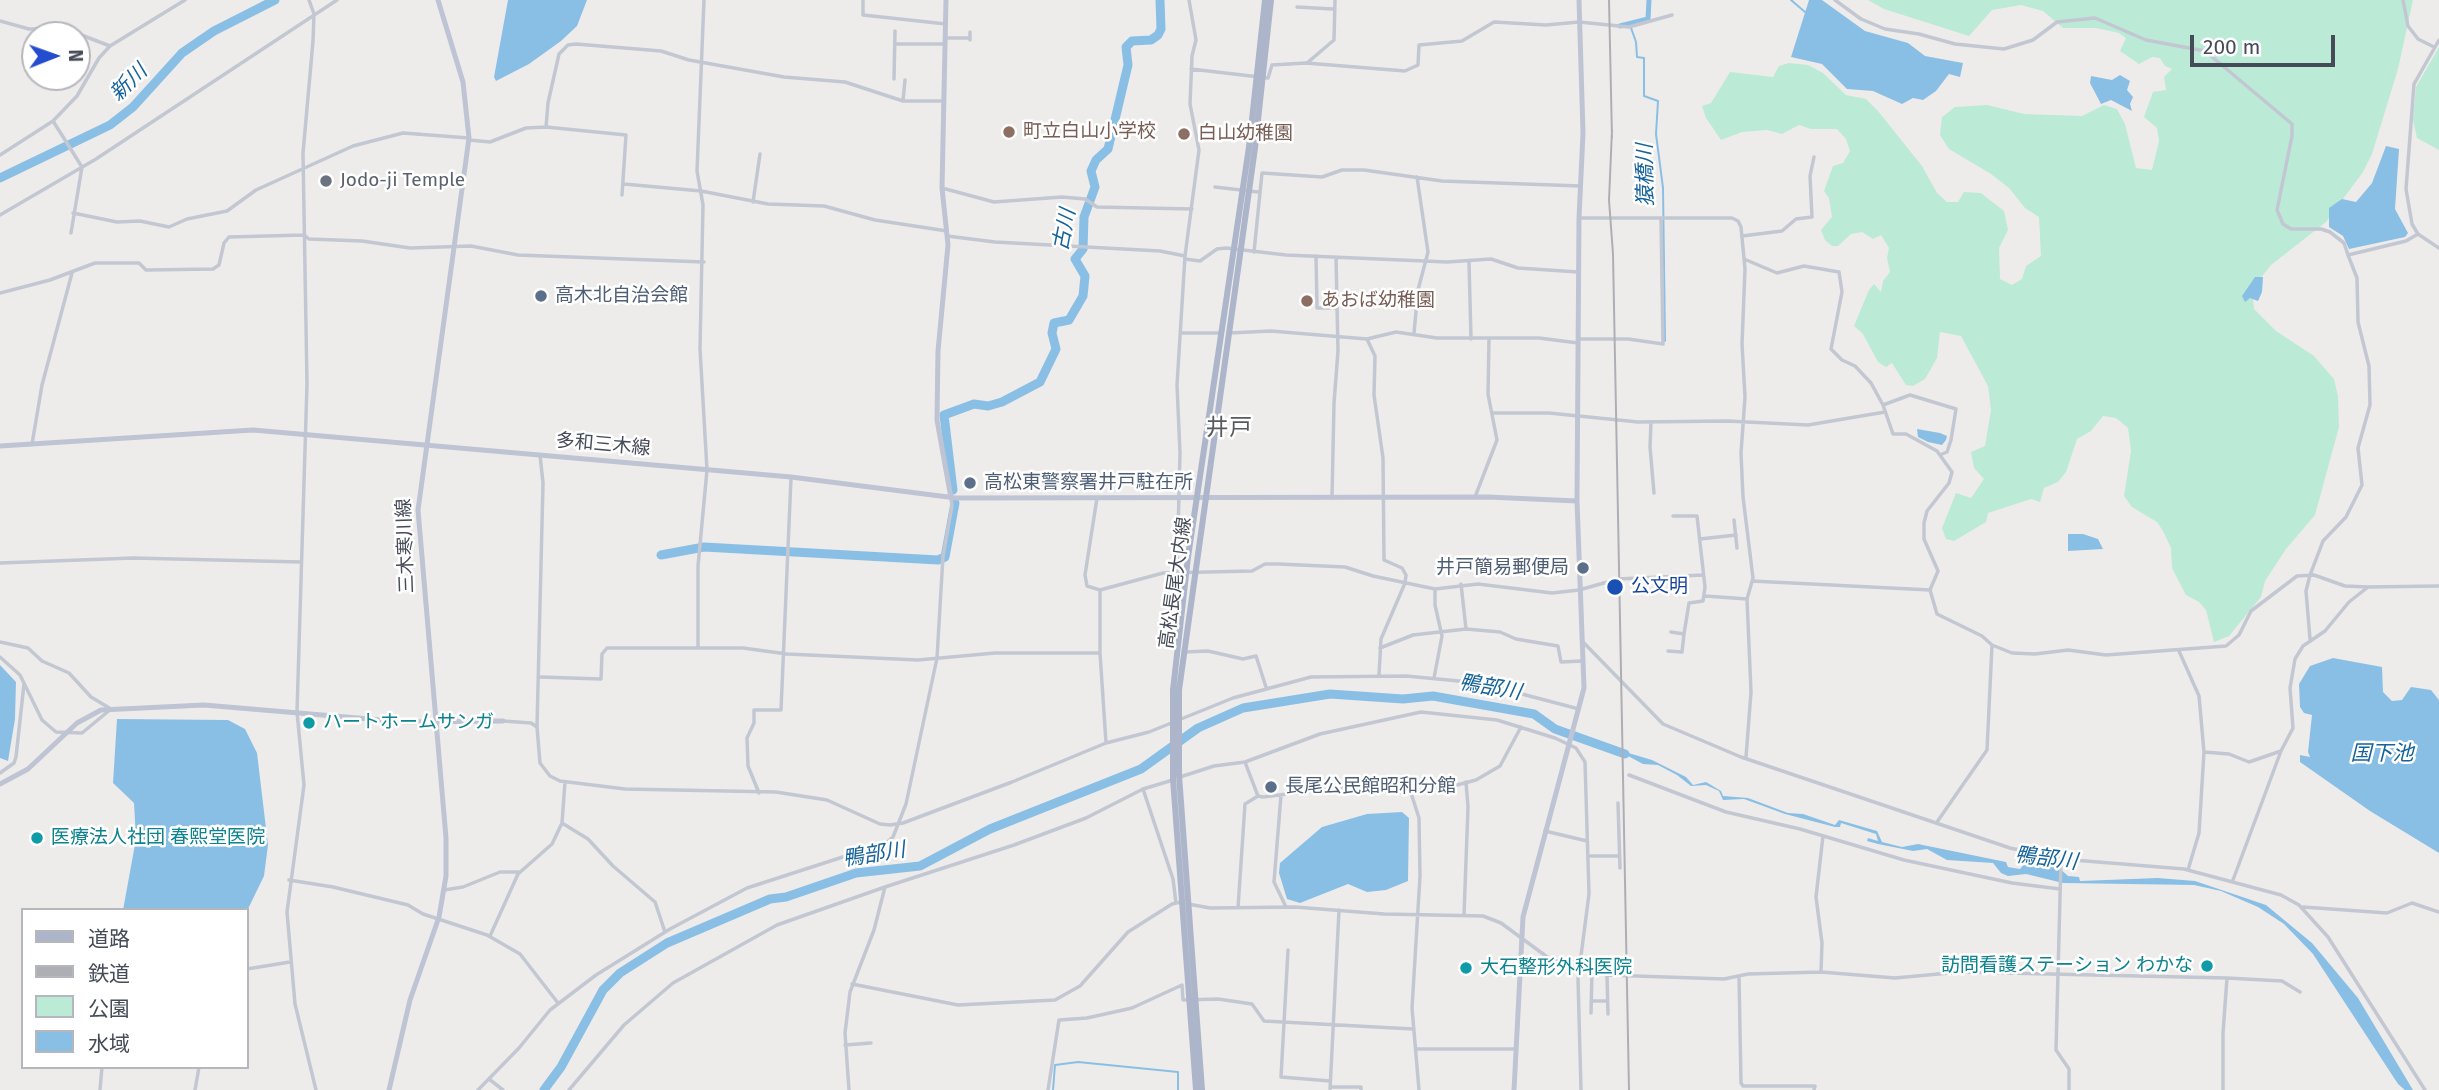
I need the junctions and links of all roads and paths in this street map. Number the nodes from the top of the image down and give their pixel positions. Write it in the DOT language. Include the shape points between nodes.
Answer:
graph roads {
  1 [pos="185,0"];
  2 [pos="309,0"];
  3 [pos="337,0"];
  4 [pos="438,0"];
  5 [pos="704,0"];
  6 [pos="863,0"];
  7 [pos="946,0"];
  8 [pos="1189,0"];
  9 [pos="1265,0"];
  10 [pos="1271,0"];
  11 [pos="1335,0"];
  12 [pos="1579,0"];
  13 [pos="1835,0"];
  14 [pos="2403,0"];
  15 [pos="1297,7"];
  16 [pos="1334,9"];
  17 [pos="313,14"];
  18 [pos="1672,15"];
  19 [pos="0,21"];
  20 [pos="1579,22"];
  21 [pos="946,24"];
  22 [pos="895,31"];
  23 [pos="970,32"];
  24 [pos="2439,40"];
  25 [pos="945,41"];
  26 [pos="896,44"];
  27 [pos="110,46"];
  28 [pos="2434,47"];
  29 [pos="702,62"];
  30 [pos="1307,63"];
  31 [pos="1191,69"];
  32 [pos="1260,77"];
  33 [pos="894,79"];
  34 [pos="905,80"];
  35 [pos="903,101"];
  36 [pos="942,101"];
  37 [pos="53,121"];
  38 [pos="547,127"];
  39 [pos="469,139"];
  40 [pos="760,154"];
  41 [pos="0,155"];
  42 [pos="1814,157"];
  43 [pos="82,167"];
  44 [pos="303,170"];
  45 [pos="1417,177"];
  46 [pos="624,184"];
  47 [pos="1580,186"];
  48 [pos="1214,187"];
  49 [pos="942,188"];
  50 [pos="1246,190"];
  51 [pos="701,191"];
  52 [pos="1258,192"];
  53 [pos="622,195"];
  54 [pos="753,202"];
  55 [pos="1192,209"];
  56 [pos="73,213"];
  57 [pos="0,215"];
  58 [pos="1579,218"];
  59 [pos="1663,219"];
  60 [pos="71,233"];
  61 [pos="947,234"];
  62 [pos="2418,234"];
  63 [pos="304,236"];
  64 [pos="1742,236"];
  65 [pos="456,248"];
  66 [pos="2439,248"];
  67 [pos="1236,251"];
  68 [pos="1254,252"];
  69 [pos="2348,255"];
  70 [pos="1315,256"];
  71 [pos="1336,257"];
  72 [pos="1185,258"];
  73 [pos="1744,259"];
  74 [pos="1427,260"];
  75 [pos="704,262"];
  76 [pos="1469,262"];
  77 [pos="1578,272"];
  78 [pos="72,273"];
  79 [pos="0,293"];
  80 [pos="1335,308"];
  81 [pos="1182,333"];
  82 [pos="1225,333"];
  83 [pos="1414,333"];
  84 [pos="1336,336"];
  85 [pos="1367,339"];
  86 [pos="1471,339"];
  87 [pos="1489,340"];
  88 [pos="1578,341"];
  89 [pos="1883,405"];
  90 [pos="1885,412"];
  91 [pos="1492,413"];
  92 [pos="1577,416"];
  93 [pos="1651,422"];
  94 [pos="1742,423"];
  95 [pos="305,433"];
  96 [pos="32,444"];
  97 [pos="426,444"];
  98 [pos="0,446"];
  99 [pos="1942,454"];
  100 [pos="540,455"];
  101 [pos="707,470"];
  102 [pos="791,477"];
  103 [pos="1654,493"];
  104 [pos="1385,497"];
  105 [pos="1475,497"];
  106 [pos="951,498"];
  107 [pos="1097,498"];
  108 [pos="1332,498"];
  109 [pos="1179,499"];
  110 [pos="1200,499"];
  111 [pos="1577,501"];
  112 [pos="1673,516"];
  113 [pos="1734,520"];
  114 [pos="1736,535"];
  115 [pos="1699,539"];
  116 [pos="1737,548"];
  117 [pos="301,562"];
  118 [pos="0,563"];
  119 [pos="1177,573"];
  120 [pos="1190,573"];
  121 [pos="1703,575"];
  122 [pos="2311,575"];
  123 [pos="1752,581"];
  124 [pos="1405,583"];
  125 [pos="1461,584"];
  126 [pos="2439,586"];
  127 [pos="2368,587"];
  128 [pos="1435,589"];
  129 [pos="1100,590"];
  130 [pos="1579,590"];
  131 [pos="1930,590"];
  132 [pos="1705,596"];
  133 [pos="1747,599"];
  134 [pos="1466,629"];
  135 [pos="1441,631"];
  136 [pos="1671,632"];
  137 [pos="1684,634"];
  138 [pos="2310,640"];
  139 [pos="0,642"];
  140 [pos="1582,642"];
  141 [pos="1992,645"];
  142 [pos="698,648"];
  143 [pos="1380,648"];
  144 [pos="1668,651"];
  145 [pos="2179,651"];
  146 [pos="1179,652"];
  147 [pos="781,653"];
  148 [pos="1100,653"];
  149 [pos="0,657"];
  150 [pos="937,658"];
  151 [pos="1583,661"];
  152 [pos="1379,675"];
  153 [pos="540,677"];
  154 [pos="1434,678"];
  155 [pos="24,682"];
  156 [pos="1266,687"];
  157 [pos="111,709"];
  158 [pos="1579,709"];
  159 [pos="298,712"];
  160 [pos="503,720"];
  161 [pos="435,722"];
  162 [pos="1175,723"];
  163 [pos="537,727"];
  164 [pos="1521,727"];
  165 [pos="64,734"];
  166 [pos="1570,743"];
  167 [pos="1106,744"];
  168 [pos="2281,751"];
  169 [pos="2204,752"];
  170 [pos="1746,757"];
  171 [pos="1245,762"];
  172 [pos="0,773"];
  173 [pos="1629,775"];
  174 [pos="1176,777"];
  175 [pos="565,782"];
  176 [pos="1466,782"];
  177 [pos="0,784"];
  178 [pos="1143,789"];
  179 [pos="759,793"];
  180 [pos="1411,793"];
  181 [pos="1281,794"];
  182 [pos="1258,796"];
  183 [pos="1618,803"];
  184 [pos="1937,822"];
  185 [pos="562,823"];
  186 [pos="899,824"];
  187 [pos="1545,831"];
  188 [pos="1823,836"];
  189 [pos="1587,841"];
  190 [pos="1588,856"];
  191 [pos="1619,856"];
  192 [pos="2061,861"];
  193 [pos="1620,868"];
  194 [pos="2188,870"];
  195 [pos="520,872"];
  196 [pos="289,880"];
  197 [pos="2233,880"];
  198 [pos="885,887"];
  199 [pos="2060,888"];
  200 [pos="444,890"];
  201 [pos="1183,903"];
  202 [pos="1286,907"];
  203 [pos="2301,907"];
  204 [pos="1238,908"];
  205 [pos="1339,910"];
  206 [pos="2439,912"];
  207 [pos="1418,915"];
  208 [pos="1464,915"];
  209 [pos="439,917"];
  210 [pos="665,932"];
  211 [pos="490,936"];
  212 [pos="1520,938"];
  213 [pos="1288,950"];
  214 [pos="290,962"];
  215 [pos="1579,967"];
  216 [pos="248,969"];
  217 [pos="1592,972"];
  218 [pos="1821,972"];
  219 [pos="1607,975"];
  220 [pos="2059,975"];
  221 [pos="1739,976"];
  222 [pos="2227,978"];
  223 [pos="852,984"];
  224 [pos="2300,992"];
  225 [pos="1193,999"];
  226 [pos="1592,1001"];
  227 [pos="1607,1001"];
  228 [pos="558,1003"];
  229 [pos="1591,1013"];
  230 [pos="1608,1014"];
  231 [pos="1284,1022"];
  232 [pos="1332,1025"];
  233 [pos="1413,1029"];
  234 [pos="870,1043"];
  235 [pos="845,1045"];
  236 [pos="1417,1049"];
  237 [pos="1516,1049"];
  238 [pos="102,1069"];
  239 [pos="199,1069"];
  240 [pos="489,1079"];
  241 [pos="1330,1081"];
  242 [pos="1330,1089"];
  243 [pos="100,1090"];
  244 [pos="195,1090"];
  245 [pos="316,1090"];
  246 [pos="389,1090"];
  247 [pos="478,1090"];
  248 [pos="503,1090"];
  249 [pos="569,1090"];
  250 [pos="849,1090"];
  251 [pos="1048,1090"];
  252 [pos="1196,1090"];
  253 [pos="1202,1090"];
  254 [pos="1361,1090"];
  255 [pos="1419,1090"];
  256 [pos="1514,1090"];
  257 [pos="1581,1090"];
  258 [pos="1815,1090"];
  259 [pos="2069,1090"];
  260 [pos="2223,1090"];
  261 [pos="2425,1090"];
  1 -- 27 [label="street"];
  2 -- 17 [label="street"];
  3 -- 17 [label="street"];
  4 -- 39 [label="street, 三木寒川線" via="463,82"];
  5 -- 29 [label="street"];
  6 -- 21 [label="street" via="863,15"];
  7 -- 21 [label="street"];
  8 -- 31 [label="street" via="1196,40"];
  9 -- 32 [label="main road, 高松長尾大内線"];
  10 -- 32 [label="main road, 高松長尾大内線"];
  11 -- 16 [label="street"];
  12 -- 20 [label="street"];
  13 -- 69 [label="street" via="1885,29 1955,44 2004,49 2033,40 2057,22 2095,18 2146,40 2205,51 2292,124 2277,210 2283,224 2291,229 2330,232 2344,243"];
  14 -- 28 [label="street" via="2409,26 2418,39"];
  15 -- 16 [label="street"];
  16 -- 30 [label="street" via="1334,40"];
  17 -- 43 [label="street"];
  17 -- 44 [label="street"];
  18 -- 20 [label="street" via="1630,27"];
  19 -- 27 [label="street" via="29,29 63,28"];
  20 -- 30 [label="street" via="1494,22 1462,41 1419,45 1418,65 1405,71"];
  20 -- 47 [label="street" via="1583,98"];
  21 -- 25 [label="street"];
  22 -- 26 [label="street"];
  23 -- 25 [label="street" via="970,39"];
  24 -- 28 [label="street"];
  25 -- 26 [label="street"];
  25 -- 36 [label="street"];
  26 -- 33 [label="street"];
  27 -- 37 [label="street" via="77,96"];
  28 -- 62 [label="street" via="2414,84 2411,105 2406,189"];
  29 -- 35 [label="street" via="845,82"];
  29 -- 38 [label="street" via="661,51 568,46 557,60"];
  29 -- 51 [label="street" via="697,171"];
  30 -- 32 [label="street" via="1272,65 1270,76"];
  31 -- 32 [label="street"];
  31 -- 55 [label="street" via="1190,104 1199,150"];
  32 -- 50 [label="main road, 高松長尾大内線"];
  34 -- 35 [label="street"];
  35 -- 36 [label="street"];
  36 -- 49 [label="street"];
  37 -- 41 [label="street"];
  37 -- 43 [label="street"];
  38 -- 39 [label="street" via="526,128 490,142"];
  38 -- 46 [label="street" via="626,135"];
  39 -- 44 [label="street" via="403,133 338,151"];
  39 -- 65 [label="street, 三木寒川線"];
  40 -- 54 [label="street"];
  42 -- 64 [label="street" via="1812,217 1796,219 1782,231"];
  43 -- 56 [label="street"];
  43 -- 57 [label="street"];
  44 -- 56 [label="street" via="256,190 227,211 169,227"];
  44 -- 63 [label="street"];
  45 -- 47 [label="street"];
  45 -- 52 [label="street" via="1364,170 1342,170 1322,177 1262,173"];
  45 -- 74 [label="street"];
  46 -- 51 [label="street"];
  46 -- 53 [label="street"];
  47 -- 58 [label="street"];
  48 -- 50 [label="street"];
  49 -- 55 [label="street" via="994,202 1062,197 1097,206"];
  49 -- 61 [label="street"];
  50 -- 52 [label="street"];
  50 -- 67 [label="main road, 高松長尾大内線"];
  51 -- 54 [label="street"];
  51 -- 75 [label="street"];
  52 -- 68 [label="street"];
  54 -- 61 [label="street" via="824,206"];
  55 -- 72 [label="street"];
  56 -- 60 [label="street"];
  58 -- 59 [label="street"];
  58 -- 77 [label="street"];
  59 -- 64 [label="street" via="1732,218 1738,220"];
  59 -- 88 [label="street" via="1663,344"];
  61 -- 72 [label="street"];
  61 -- 106 [label="street" via="937,420"];
  62 -- 66 [label="street"];
  62 -- 69 [label="street"];
  63 -- 65 [label="street" via="410,248"];
  63 -- 78 [label="street" via="229,237 213,270 146,270 139,263 117,262 95,263"];
  63 -- 95 [label="street"];
  64 -- 73 [label="street"];
  65 -- 75 [label="street" via="561,258"];
  65 -- 97 [label="street, 三木寒川線"];
  67 -- 68 [label="street"];
  67 -- 72 [label="street" via="1217,249 1200,261"];
  67 -- 82 [label="main road, 高松長尾大内線"];
  67 -- 82 [label="main road, 高松長尾大内線"];
  68 -- 70 [label="street"];
  69 -- 122 [label="street" via="2357,278 2358,322 2369,366 2370,405 2358,448 2362,485 2346,517 2323,541"];
  70 -- 71 [label="street"];
  70 -- 80 [label="street" via="1317,308"];
  71 -- 74 [label="street"];
  71 -- 80 [label="street"];
  72 -- 81 [label="street"];
  73 -- 89 [label="street" via="1777,273 1804,266 1839,272 1842,292 1832,349 1855,366"];
  73 -- 94 [label="street"];
  74 -- 76 [label="street"];
  74 -- 83 [label="street"];
  75 -- 101 [label="street" via="700,349"];
  76 -- 77 [label="street" via="1491,260 1518,268"];
  76 -- 86 [label="street"];
  77 -- 88 [label="street"];
  78 -- 79 [label="street"];
  78 -- 96 [label="street" via="41,385"];
  80 -- 84 [label="street"];
  81 -- 82 [label="street"];
  81 -- 109 [label="street" via="1177,385"];
  82 -- 84 [label="street"];
  82 -- 110 [label="main road, 高松長尾大内線"];
  83 -- 85 [label="street"];
  83 -- 86 [label="street"];
  84 -- 85 [label="street"];
  84 -- 108 [label="street"];
  85 -- 104 [label="street" via="1375,356 1374,396"];
  86 -- 87 [label="street"];
  87 -- 88 [label="street"];
  87 -- 91 [label="street"];
  88 -- 92 [label="street"];
  89 -- 90 [label="street"];
  89 -- 99 [label="street" via="1910,395 1956,409 1951,440"];
  90 -- 94 [label="street" via="1808,425"];
  90 -- 99 [label="street" via="1893,434 1906,434"];
  91 -- 92 [label="street"];
  91 -- 105 [label="street" via="1497,440"];
  92 -- 93 [label="street"];
  92 -- 111 [label="street"];
  93 -- 94 [label="street"];
  93 -- 103 [label="street"];
  94 -- 123 [label="street" via="1743,497"];
  95 -- 96 [label="street, 多和三木線" via="218,430"];
  95 -- 97 [label="street, 多和三木線"];
  95 -- 117 [label="street"];
  96 -- 98 [label="street, 多和三木線"];
  97 -- 100 [label="street, 多和三木線"];
  97 -- 161 [label="street, 三木寒川線" via="419,528"];
  99 -- 131 [label="street" via="1952,477 1927,511 1924,523 1924,539 1938,571"];
  100 -- 101 [label="street, 多和三木線"];
  100 -- 153 [label="street"];
  101 -- 102 [label="street, 多和三木線"];
  101 -- 142 [label="street"];
  102 -- 106 [label="street, 多和三木線"];
  102 -- 147 [label="street"];
  104 -- 105 [label="street, 多和三木線"];
  104 -- 108 [label="street, 多和三木線"];
  104 -- 124 [label="street" via="1384,560 1405,570"];
  105 -- 111 [label="street, 多和三木線"];
  106 -- 107 [label="street, 多和三木線"];
  106 -- 150 [label="street"];
  107 -- 109 [label="street, 多和三木線"];
  107 -- 129 [label="street" via="1086,575 1087,586"];
  108 -- 110 [label="street, 多和三木線"];
  109 -- 110 [label="street, 多和三木線"];
  109 -- 119 [label="street"];
  110 -- 120 [label="main road, 高松長尾大内線"];
  111 -- 130 [label="street"];
  112 -- 115 [label="street" via="1697,516"];
  113 -- 114 [label="street"];
  114 -- 115 [label="street"];
  114 -- 116 [label="street"];
  115 -- 121 [label="street"];
  117 -- 118 [label="street" via="133,558"];
  117 -- 159 [label="street"];
  119 -- 120 [label="street"];
  119 -- 129 [label="street"];
  120 -- 124 [label="street" via="1252,571 1265,564 1345,567"];
  120 -- 146 [label="main road, 高松長尾大内線"];
  121 -- 130 [label="street" via="1618,579"];
  121 -- 132 [label="street"];
  122 -- 127 [label="street" via="2345,586"];
  122 -- 138 [label="street" via="2305,591"];
  122 -- 145 [label="street" via="2290,580 2251,611 2239,635 2226,646"];
  123 -- 131 [label="street"];
  123 -- 133 [label="street"];
  124 -- 128 [label="street"];
  124 -- 143 [label="street"];
  125 -- 128 [label="street"];
  125 -- 130 [label="street" via="1552,593"];
  125 -- 134 [label="street"];
  126 -- 127 [label="street"];
  127 -- 138 [label="street"];
  128 -- 135 [label="street"];
  129 -- 148 [label="street"];
  130 -- 140 [label="street"];
  131 -- 141 [label="street" via="1937,614"];
  132 -- 133 [label="street"];
  132 -- 137 [label="street" via="1703,601 1689,603"];
  133 -- 170 [label="street" via="1751,692"];
  134 -- 135 [label="street"];
  134 -- 151 [label="street" via="1558,646 1561,662"];
  135 -- 143 [label="street" via="1413,635"];
  135 -- 154 [label="street"];
  136 -- 137 [label="street"];
  137 -- 144 [label="street" via="1682,652"];
  138 -- 168 [label="street" via="2295,659 2290,688 2294,722"];
  139 -- 157 [label="street" via="28,648 42,661 69,673 90,697"];
  140 -- 151 [label="street"];
  140 -- 170 [label="street" via="1663,724"];
  141 -- 145 [label="street" via="2012,653 2035,654"];
  141 -- 184 [label="street" via="1987,750"];
  142 -- 147 [label="street"];
  142 -- 153 [label="street" via="607,648 602,654 601,679"];
  143 -- 152 [label="street"];
  145 -- 169 [label="street" via="2199,696"];
  146 -- 156 [label="street" via="1208,651 1243,659 1256,656"];
  146 -- 162 [label="main road, 高松長尾大内線"];
  147 -- 150 [label="street"];
  147 -- 179 [label="street" via="781,710 754,710 747,738 748,766"];
  148 -- 150 [label="street"];
  148 -- 167 [label="street"];
  149 -- 155 [label="street"];
  150 -- 186 [label="street"];
  151 -- 158 [label="street"];
  152 -- 154 [label="street"];
  152 -- 156 [label="street" via="1311,677"];
  153 -- 163 [label="street"];
  154 -- 158 [label="street" via="1499,686"];
  155 -- 165 [label="street" via="42,720"];
  155 -- 172 [label="street" via="16,757"];
  156 -- 162 [label="street"];
  157 -- 159 [label="street" via="204,705"];
  157 -- 165 [label="street" via="88,715"];
  157 -- 165 [label="street" via="91,728"];
  158 -- 166 [label="street"];
  159 -- 161 [label="street"];
  159 -- 196 [label="street" via="304,785"];
  160 -- 161 [label="street"];
  160 -- 163 [label="street"];
  161 -- 200 [label="street, 三木寒川線" via="446,838"];
  162 -- 167 [label="street"];
  162 -- 174 [label="main road, 高松長尾大内線"];
  163 -- 175 [label="street" via="540,763 550,776"];
  164 -- 166 [label="street"];
  164 -- 171 [label="street" via="1462,715 1400,714 1320,734"];
  164 -- 176 [label="street" via="1500,766"];
  165 -- 177 [label="street" via="28,769"];
  166 -- 187 [label="street"];
  166 -- 189 [label="street" via="1585,759"];
  167 -- 186 [label="street"];
  168 -- 169 [label="street" via="2249,762"];
  168 -- 197 [label="street"];
  169 -- 194 [label="street" via="2199,832"];
  170 -- 184 [label="street"];
  171 -- 174 [label="street"];
  171 -- 182 [label="street"];
  173 -- 188 [label="street" via="1726,812"];
  174 -- 178 [label="street"];
  174 -- 201 [label="main road, 高松長尾大内線"];
  175 -- 179 [label="street" via="625,789"];
  175 -- 185 [label="street"];
  176 -- 180 [label="street"];
  176 -- 208 [label="street"];
  178 -- 198 [label="street" via="1086,818"];
  178 -- 201 [label="street"];
  179 -- 186 [label="street" via="827,800 880,824"];
  180 -- 181 [label="street" via="1345,787"];
  180 -- 207 [label="street" via="1419,818"];
  181 -- 182 [label="street"];
  181 -- 202 [label="street" via="1274,882"];
  182 -- 204 [label="street" via="1245,804"];
  183 -- 191 [label="street"];
  184 -- 192 [label="street"];
  185 -- 195 [label="street" via="552,844"];
  185 -- 210 [label="street" via="588,839 655,902"];
  186 -- 210 [label="street" via="886,843 747,888"];
  187 -- 189 [label="street"];
  187 -- 212 [label="street"];
  188 -- 199 [label="street" via="1904,860 2012,883"];
  188 -- 218 [label="street" via="1816,897"];
  189 -- 190 [label="street"];
  190 -- 191 [label="street"];
  190 -- 215 [label="street" via="1589,894"];
  191 -- 193 [label="street"];
  192 -- 194 [label="street"];
  192 -- 199 [label="street"];
  194 -- 197 [label="street"];
  195 -- 200 [label="street" via="500,872"];
  195 -- 211 [label="street"];
  196 -- 209 [label="street" via="398,902"];
  196 -- 214 [label="street"];
  197 -- 203 [label="street" via="2267,889"];
  198 -- 223 [label="street" via="868,949"];
  198 -- 249 [label="street" via="777,925 673,983 624,1025"];
  199 -- 220 [label="street"];
  200 -- 209 [label="street, 三木寒川線"];
  201 -- 204 [label="street"];
  201 -- 223 [label="street" via="1119,939 1080,986 1055,1000 958,1005"];
  201 -- 225 [label="main road, 高松長尾大内線"];
  202 -- 204 [label="street"];
  202 -- 205 [label="street"];
  203 -- 206 [label="street" via="2386,913 2412,904"];
  203 -- 261 [label="street" via="2340,953"];
  205 -- 207 [label="street"];
  205 -- 232 [label="street"];
  207 -- 208 [label="street"];
  207 -- 233 [label="street"];
  208 -- 212 [label="street" via="1493,918"];
  209 -- 211 [label="street"];
  209 -- 246 [label="street, 三木寒川線" via="410,1000"];
  210 -- 228 [label="street"];
  211 -- 228 [label="street" via="525,960"];
  212 -- 215 [label="street" via="1550,959"];
  212 -- 237 [label="street"];
  213 -- 231 [label="street"];
  214 -- 216 [label="street"];
  214 -- 245 [label="street" via="302,1039"];
  215 -- 217 [label="street"];
  215 -- 257 [label="street"];
  217 -- 219 [label="street"];
  217 -- 226 [label="street"];
  218 -- 220 [label="street" via="1895,978 1941,972"];
  218 -- 221 [label="street"];
  219 -- 221 [label="street"];
  219 -- 227 [label="street"];
  220 -- 222 [label="street"];
  220 -- 259 [label="street" via="2056,1050 2069,1069"];
  221 -- 258 [label="street" via="1741,1083 1815,1086"];
  222 -- 224 [label="street" via="2282,981"];
  222 -- 260 [label="street"];
  223 -- 235 [label="street"];
  225 -- 231 [label="street" via="1252,1004 1260,1018"];
  225 -- 251 [label="street" via="1182,1000 1182,985 1132,1008 1059,1020"];
  225 -- 252 [label="main road, 高松長尾大内線"];
  225 -- 253 [label="main road, 高松長尾大内線"];
  226 -- 227 [label="street"];
  226 -- 229 [label="street"];
  227 -- 230 [label="street"];
  228 -- 240 [label="street"];
  231 -- 232 [label="street"];
  231 -- 241 [label="street" via="1281,1077"];
  232 -- 233 [label="street"];
  232 -- 241 [label="street"];
  233 -- 236 [label="street"];
  234 -- 235 [label="street"];
  235 -- 250 [label="street"];
  236 -- 237 [label="street"];
  236 -- 255 [label="street"];
  237 -- 256 [label="street"];
  238 -- 243 [label="street"];
  239 -- 244 [label="street"];
  240 -- 247 [label="street"];
  240 -- 248 [label="street"];
  241 -- 242 [label="street"];
  242 -- 254 [label="street"];
}
